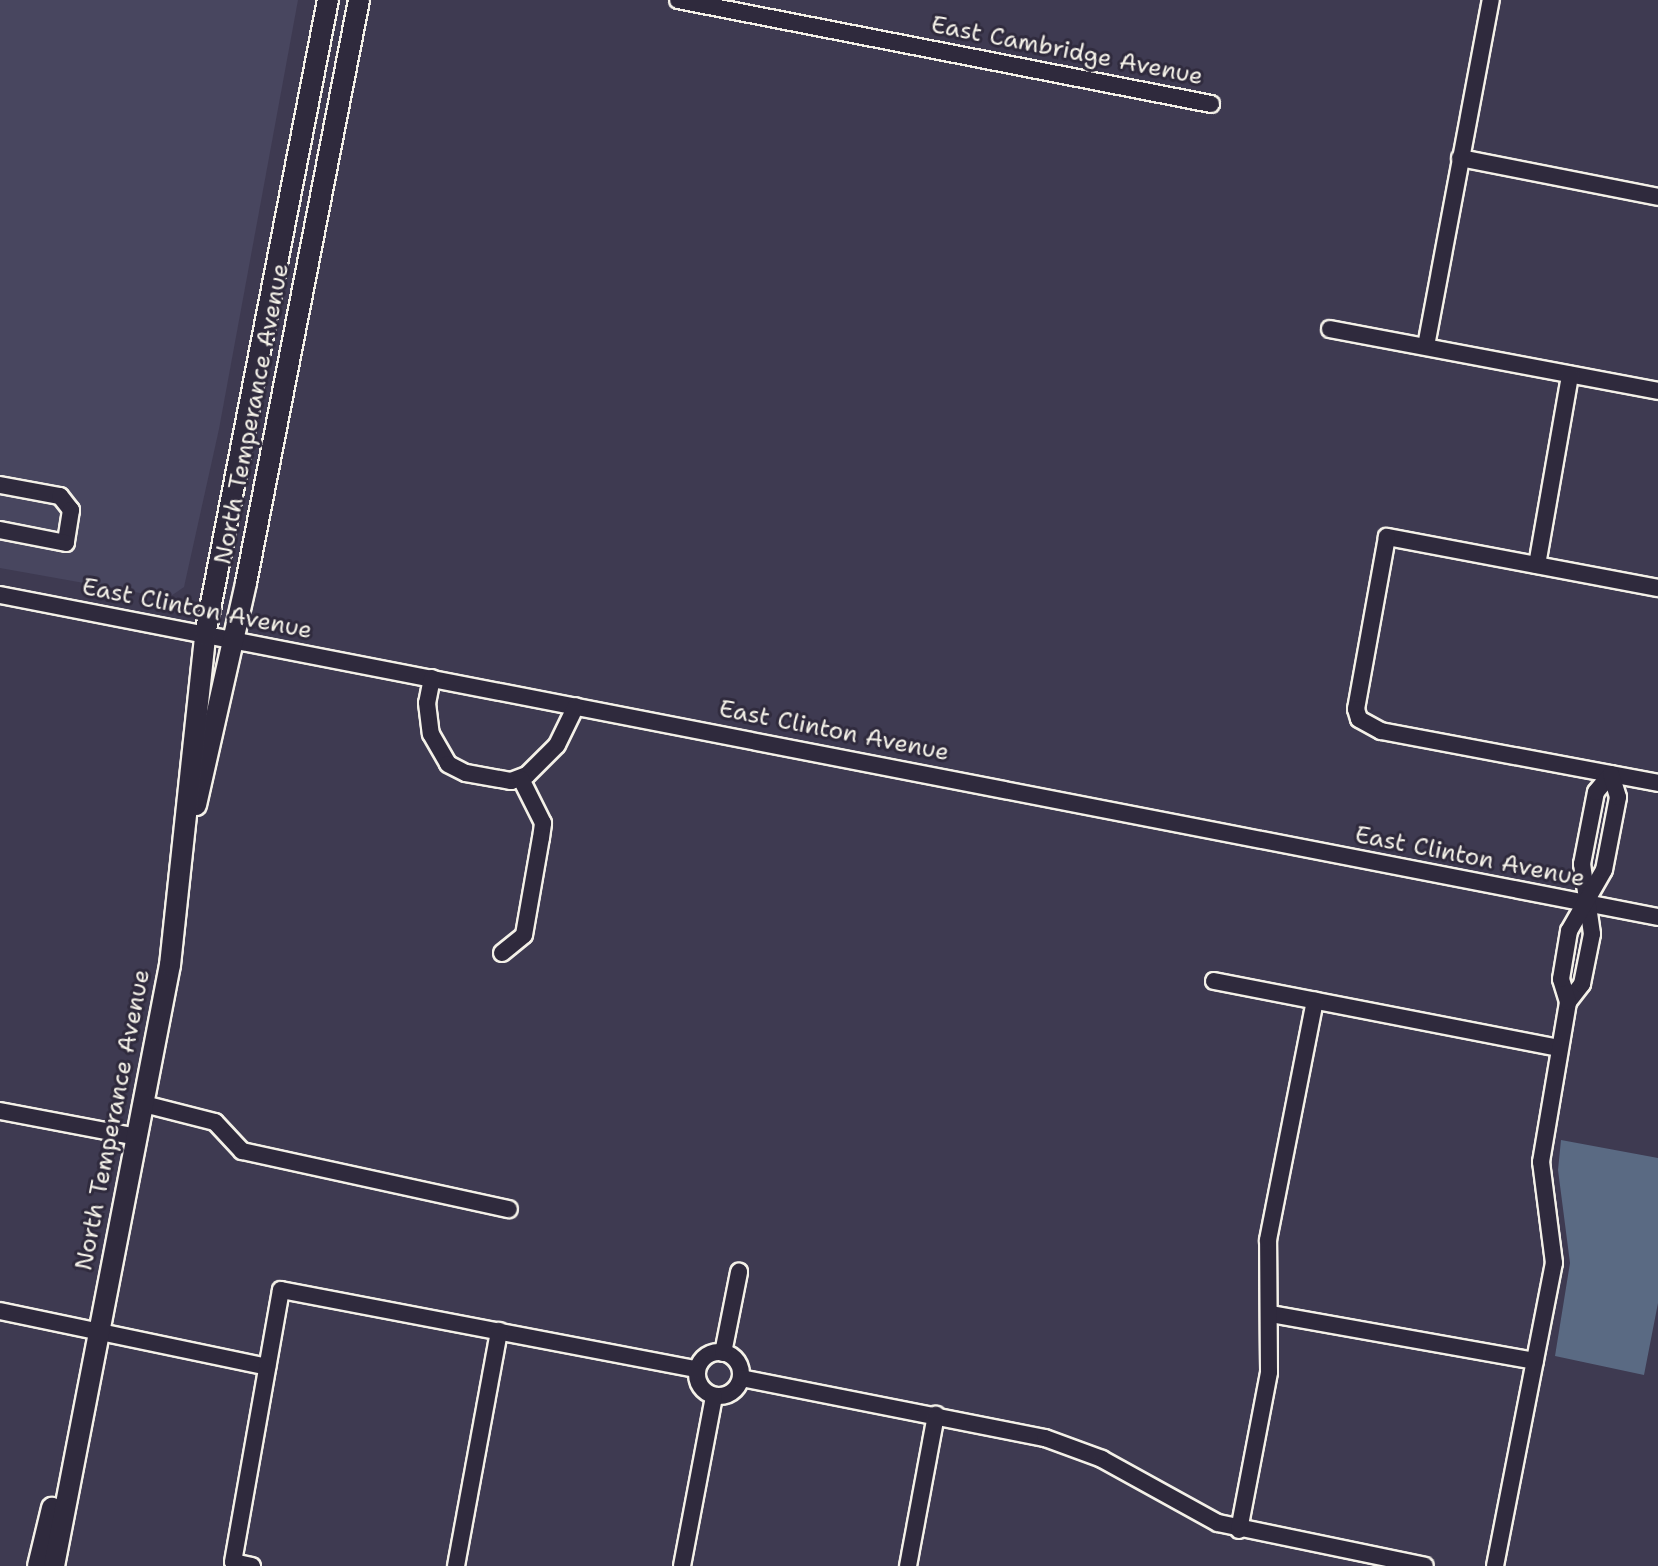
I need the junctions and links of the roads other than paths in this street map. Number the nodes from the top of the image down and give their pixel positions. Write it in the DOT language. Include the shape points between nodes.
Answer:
graph roads {
  1 [pos="328,0"];
  2 [pos="359,0"];
  3 [pos="678,0"];
  4 [pos="1491,0"];
  5 [pos="1211,104"];
  6 [pos="1460,158"];
  7 [pos="1658,197"];
  8 [pos="1330,329"];
  9 [pos="1426,346"];
  10 [pos="1570,375"];
  11 [pos="1658,391"];
  12 [pos="0,485"];
  13 [pos="0,530"];
  14 [pos="1537,565"];
  15 [pos="1658,588"];
  16 [pos="0,595"];
  17 [pos="205,635"];
  18 [pos="233,640"];
  19 [pos="432,678"];
  20 [pos="576,706"];
  21 [pos="1611,774"];
  22 [pos="521,779"];
  23 [pos="1658,783"];
  24 [pos="188,836"];
  25 [pos="1586,904"];
  26 [pos="1658,917"];
  27 [pos="502,953"];
  28 [pos="1214,981"];
  29 [pos="1315,1001"];
  30 [pos="1560,1048"];
  31 [pos="144,1104"];
  32 [pos="0,1111"];
  33 [pos="137,1137"];
  34 [pos="509,1209"];
  35 [pos="739,1272"];
  36 [pos="0,1311"];
  37 [pos="1271,1314"];
  38 [pos="499,1331"];
  39 [pos="97,1332"];
  40 [pos="723,1353"];
  41 [pos="1535,1361"];
  42 [pos="267,1367"];
  43 [pos="697,1369"];
  44 [pos="741,1378"];
  45 [pos="714,1396"];
  46 [pos="82,1412"];
  47 [pos="936,1415"];
  48 [pos="1239,1530"];
  49 [pos="38,1566"];
  50 [pos="54,1566"];
  51 [pos="252,1566"];
  52 [pos="456,1566"];
  53 [pos="682,1566"];
  54 [pos="908,1566"];
  55 [pos="1425,1566"];
  56 [pos="1495,1566"];
  1 -- 17 [label="main road, North Temperance Avenue"];
  2 -- 18 [label="main road, North Temperance Avenue"];
  3 -- 5 [label="street, East Cambridge Avenue"];
  4 -- 6 [label="street"];
  6 -- 7 [label="street"];
  6 -- 9 [label="street"];
  8 -- 9 [label="street"];
  9 -- 10 [label="street"];
  10 -- 11 [label="street"];
  10 -- 14 [label="street"];
  12 -- 13 [label="street" via="68,501 66,543"];
  14 -- 15 [label="street"];
  14 -- 21 [label="street" via="1387,537 1357,697 1359,719 1381,731"];
  16 -- 17 [label="street, East Clinton Avenue"];
  17 -- 18 [label="street, East Clinton Avenue"];
  17 -- 24 [label="main road, North Temperance Avenue" via="189,755"];
  18 -- 19 [label="street, East Clinton Avenue"];
  18 -- 24 [label="main road, North Temperance Avenue"];
  19 -- 20 [label="street, East Clinton Avenue"];
  19 -- 22 [label="street" via="427,717 435,745 448,764 466,773"];
  20 -- 22 [label="street" via="557,745"];
  20 -- 25 [label="street, East Clinton Avenue"];
  21 -- 23 [label="street"];
  21 -- 25 [label="street" via="1618,797 1604,870"];
  21 -- 25 [label="street" via="1596,792 1582,864"];
  22 -- 27 [label="street" via="543,823 524,935"];
  24 -- 31 [label="main road, North Temperance Avenue"];
  25 -- 26 [label="street, East Clinton Avenue"];
  25 -- 30 [label="street" via="1592,934 1582,984 1568,1002"];
  28 -- 29 [label="street"];
  29 -- 30 [label="street"];
  29 -- 37 [label="street" via="1268,1240"];
  30 -- 41 [label="street" via="1541,1162 1554,1263"];
  31 -- 33 [label="main road, North Temperance Avenue"];
  31 -- 34 [label="street" via="215,1122 242,1151"];
  32 -- 33 [label="street"];
  33 -- 39 [label="main road, North Temperance Avenue"];
  35 -- 40 [label="street"];
  36 -- 39 [label="street"];
  37 -- 41 [label="street"];
  37 -- 48 [label="street" via="1269,1372"];
  38 -- 42 [label="street" via="281,1290"];
  38 -- 43 [label="street"];
  38 -- 52 [label="street"];
  39 -- 42 [label="street"];
  39 -- 46 [label="main road, North Temperance Avenue"];
  40 -- 43 [label="street" via="704,1358"];
  40 -- 44 [label="street" via="739,1365"];
  41 -- 56 [label="street"];
  42 -- 51 [label="street" via="233,1562"];
  43 -- 45 [label="street" via="702,1389"];
  44 -- 45 [label="street" via="728,1394"];
  44 -- 47 [label="street"];
  45 -- 53 [label="street"];
  46 -- 49 [label="main road, North Temperance Avenue"];
  46 -- 50 [label="main road, North Temperance Avenue"];
  47 -- 48 [label="street" via="1072,1446 1196,1513"];
  47 -- 54 [label="street"];
  48 -- 55 [label="street"];
}
